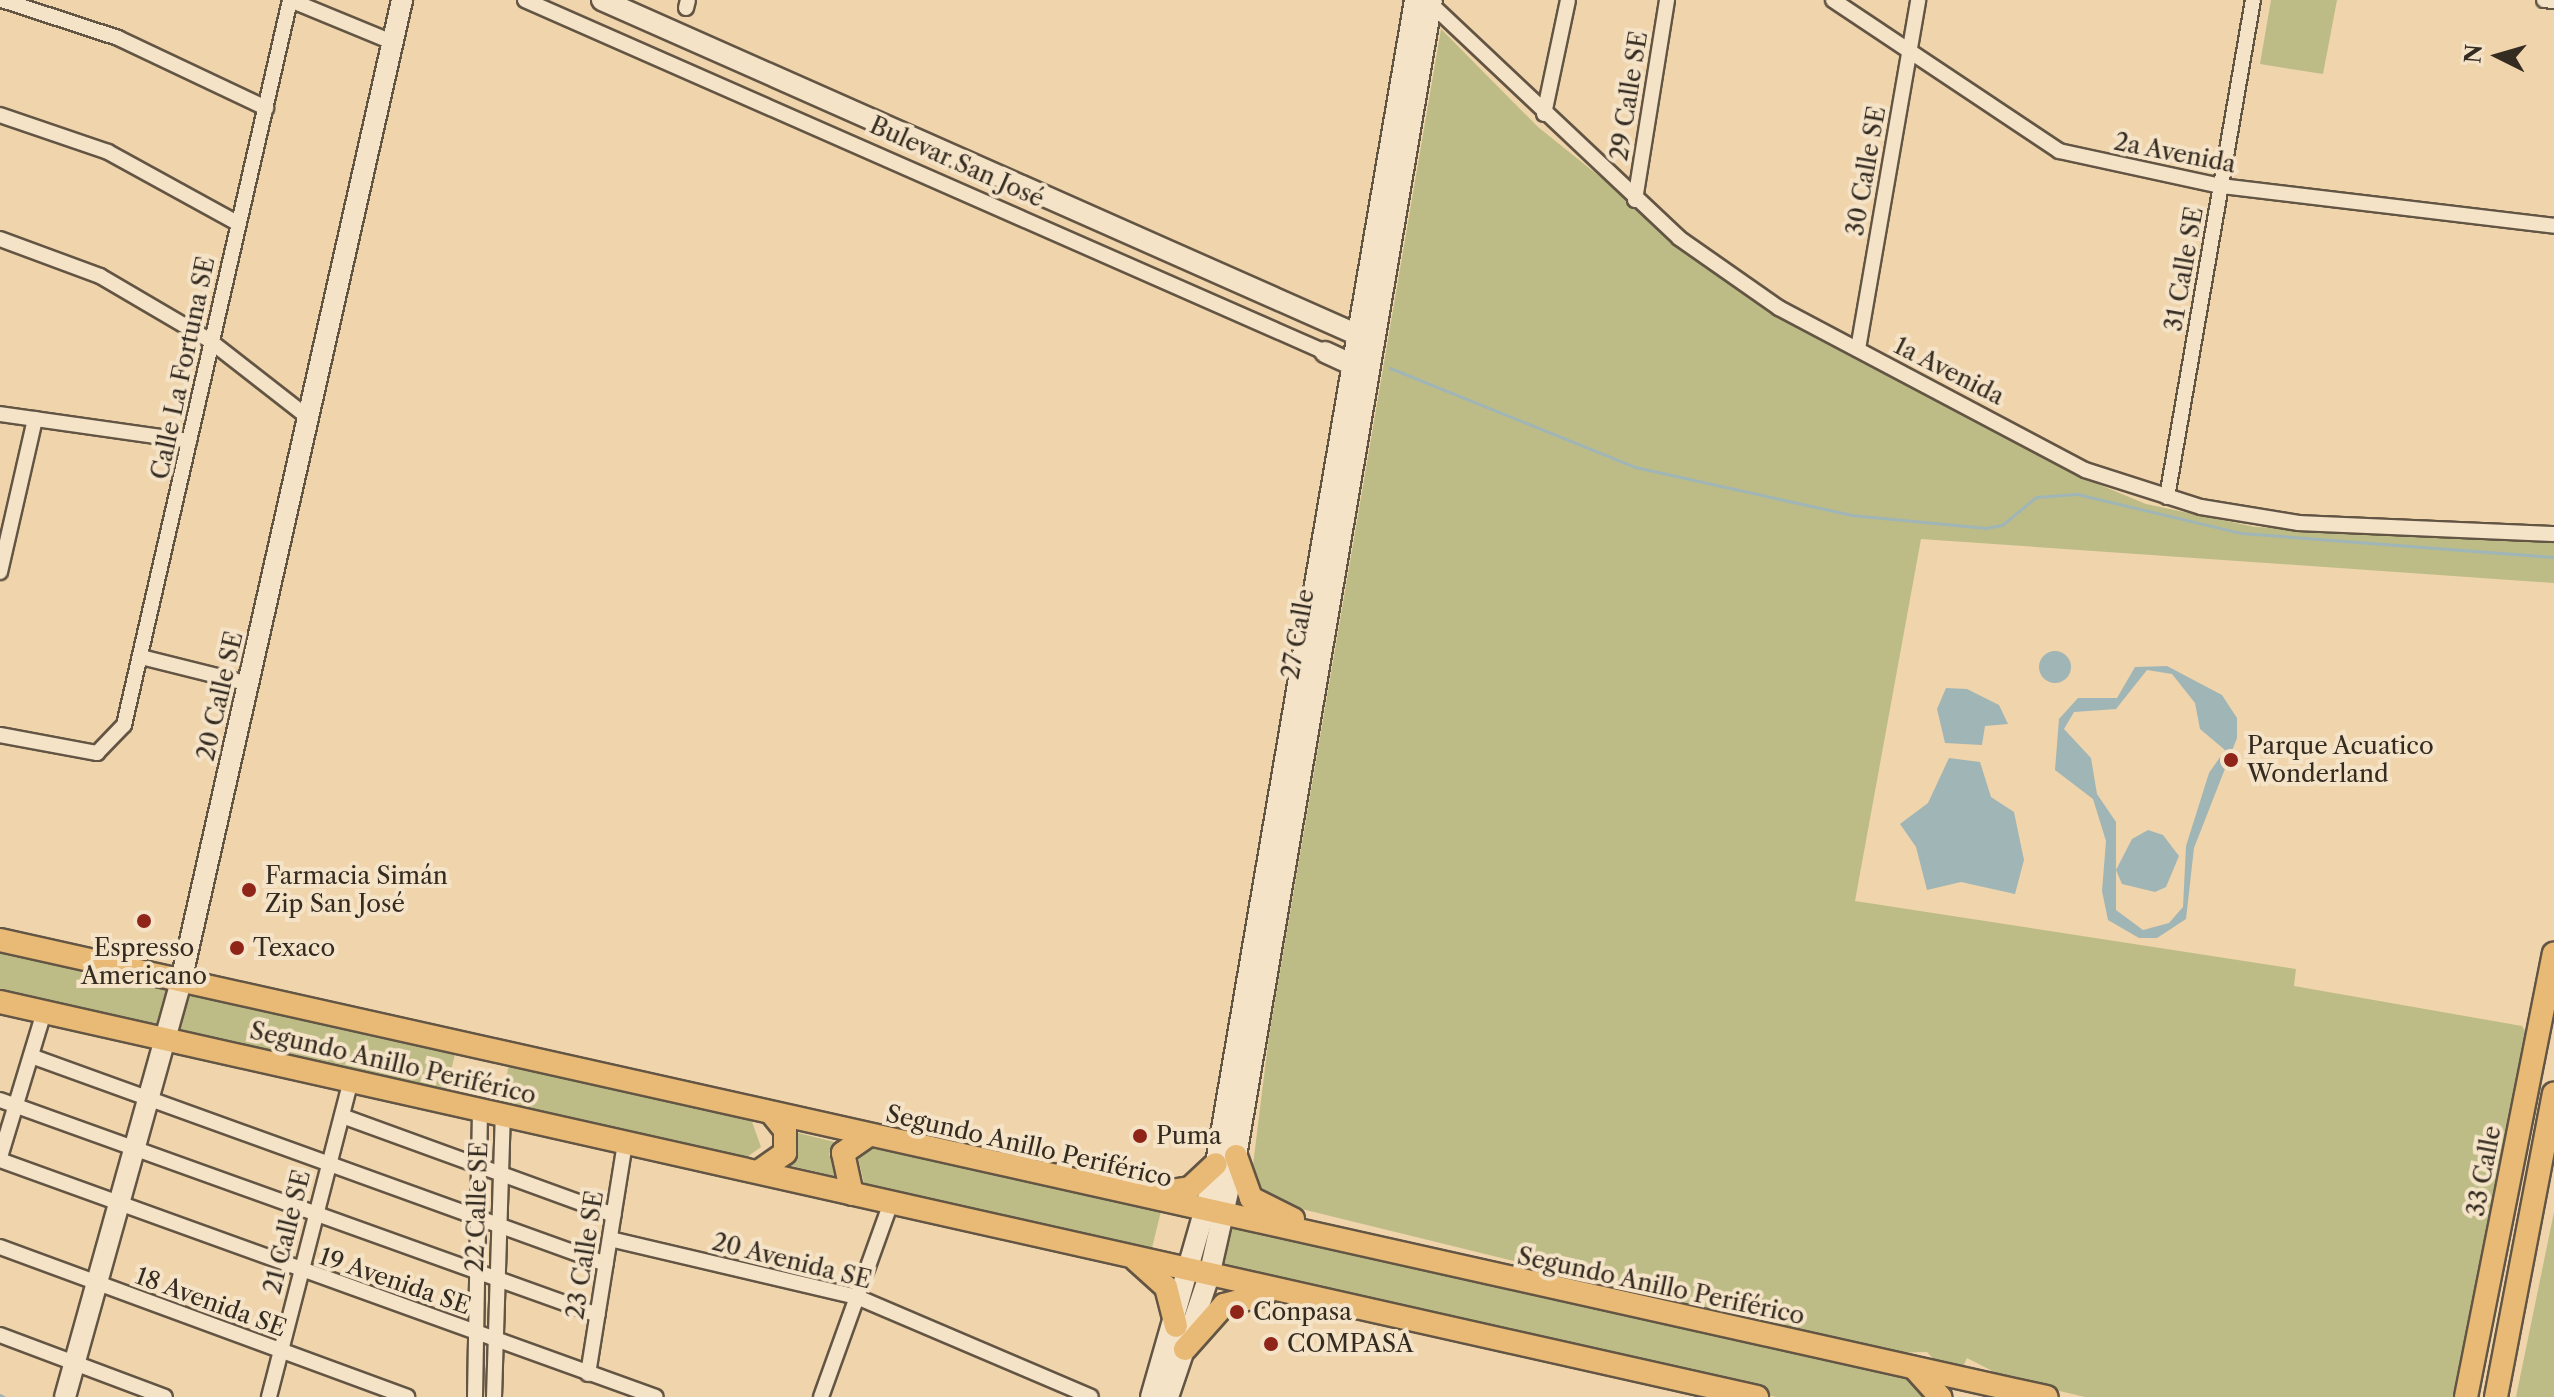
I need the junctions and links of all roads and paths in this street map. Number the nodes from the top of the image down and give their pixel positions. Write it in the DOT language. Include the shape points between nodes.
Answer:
graph roads {
  1 [pos="2,0"];
  2 [pos="290,0"];
  3 [pos="402,0"];
  4 [pos="525,0"];
  5 [pos="602,0"];
  6 [pos="1568,0"];
  7 [pos="1667,0"];
  8 [pos="1833,0"];
  9 [pos="1918,0"];
  10 [pos="2253,0"];
  11 [pos="2544,0"];
  12 [pos="1426,1"];
  13 [pos="2554,1"];
  14 [pos="392,42"];
  15 [pos="1909,52"];
  16 [pos="266,108"];
  17 [pos="1544,114"];
  18 [pos="0,115"];
  19 [pos="2221,186"];
  20 [pos="1635,200"];
  21 [pos="237,223"];
  22 [pos="2554,226"];
  23 [pos="0,239"];
  24 [pos="1366,338"];
  25 [pos="209,340"];
  26 [pos="1858,349"];
  27 [pos="1325,352"];
  28 [pos="1360,368"];
  29 [pos="0,414"];
  30 [pos="309,418"];
  31 [pos="35,419"];
  32 [pos="189,441"];
  33 [pos="2167,497"];
  34 [pos="2554,534"];
  35 [pos="0,572"];
  36 [pos="141,657"];
  37 [pos="249,684"];
  38 [pos="0,735"];
  39 [pos="0,940"];
  40 [pos="2554,954"];
  41 [pos="181,981"];
  42 [pos="0,1002"];
  43 [pos="44,1012"];
  44 [pos="2540,1022"];
  45 [pos="165,1040"];
  46 [pos="2554,1042"];
  47 [pos="31,1056"];
  48 [pos="351,1079"];
  49 [pos="2554,1093"];
  50 [pos="150,1097"];
  51 [pos="0,1100"];
  52 [pos="17,1106"];
  53 [pos="480,1109"];
  54 [pos="771,1113"];
  55 [pos="503,1114"];
  56 [pos="342,1116"];
  57 [pos="867,1136"];
  58 [pos="625,1143"];
  59 [pos="135,1148"];
  60 [pos="0,1158"];
  61 [pos="1226,1160"];
  62 [pos="327,1163"];
  63 [pos="477,1164"];
  64 [pos="499,1170"];
  65 [pos="758,1172"];
  66 [pos="852,1194"];
  67 [pos="1127,1194"];
  68 [pos="891,1203"];
  69 [pos="120,1206"];
  70 [pos="313,1212"];
  71 [pos="1215,1214"];
  72 [pos="614,1215"];
  73 [pos="477,1216"];
  74 [pos="497,1224"];
  75 [pos="610,1239"];
  76 [pos="0,1247"];
  77 [pos="1400,1255"];
  78 [pos="1132,1257"];
  79 [pos="606,1264"];
  80 [pos="477,1270"];
  81 [pos="297,1271"];
  82 [pos="1201,1273"];
  83 [pos="496,1277"];
  84 [pos="99,1285"];
  85 [pos="1289,1293"];
  86 [pos="857,1297"];
  87 [pos="598,1315"];
  88 [pos="1176,1326"];
  89 [pos="475,1331"];
  90 [pos="0,1335"];
  91 [pos="494,1339"];
  92 [pos="1185,1349"];
  93 [pos="282,1351"];
  94 [pos="74,1364"];
  95 [pos="1914,1368"];
  96 [pos="588,1374"];
  97 [pos="1054,1382"];
  98 [pos="2019,1394"];
  99 [pos="65,1397"];
  100 [pos="165,1397"];
  101 [pos="269,1397"];
  102 [pos="407,1397"];
  103 [pos="475,1397"];
  104 [pos="494,1397"];
  105 [pos="656,1397"];
  106 [pos="821,1397"];
  107 [pos="1048,1397"];
  108 [pos="1091,1397"];
  109 [pos="1151,1397"];
  110 [pos="1168,1397"];
  111 [pos="1757,1397"];
  112 [pos="1940,1397"];
  113 [pos="2047,1397"];
  114 [pos="2466,1397"];
  115 [pos="2496,1397"];
  1 -- 16 [label="street" via="118,38"];
  2 -- 14 [label="street"];
  2 -- 16 [label="street, Calle La Fortuna SE"];
  3 -- 14 [label="street, 20 Calle SE"];
  4 -- 27 [label="street, Bulevar San José"];
  5 -- 24 [label="street, Bulevar San José"];
  6 -- 17 [label="street"];
  7 -- 20 [label="street, 29 Calle SE"];
  8 -- 15 [label="street, 2a Avenida"];
  9 -- 15 [label="street, 30 Calle SE"];
  10 -- 19 [label="street, 31 Calle SE"];
  11 -- 13 [label="street"];
  12 -- 17 [label="street, 1a Avenida"];
  12 -- 24 [label="street, 27 Calle"];
  14 -- 30 [label="street, 20 Calle SE"];
  15 -- 19 [label="street, 2a Avenida" via="2059,151"];
  15 -- 26 [label="street, 30 Calle SE"];
  16 -- 21 [label="street, Calle La Fortuna SE"];
  17 -- 20 [label="street, 1a Avenida"];
  18 -- 21 [label="street" via="108,152"];
  19 -- 22 [label="street, 2a Avenida"];
  19 -- 33 [label="street, 31 Calle SE"];
  20 -- 26 [label="street, 1a Avenida" via="1779,308"];
  21 -- 25 [label="street, Calle La Fortuna SE"];
  23 -- 25 [label="street" via="100,276"];
  24 -- 28 [label="street, 27 Calle"];
  25 -- 30 [label="street"];
  25 -- 32 [label="street, Calle La Fortuna SE"];
  26 -- 33 [label="street, 1a Avenida" via="2085,470"];
  27 -- 28 [label="street, Bulevar San José"];
  28 -- 61 [label="street, 27 Calle"];
  29 -- 31 [label="street"];
  30 -- 37 [label="street, 20 Calle SE"];
  31 -- 32 [label="street"];
  31 -- 35 [label="street"];
  32 -- 36 [label="street, Calle La Fortuna SE"];
  33 -- 34 [label="street, 1a Avenida" via="2315,525"];
  36 -- 37 [label="street"];
  36 -- 38 [label="street, Calle La Fortuna SE" via="114,743 97,753"];
  37 -- 41 [label="street, 20 Calle SE"];
  39 -- 41 [label="main road, Segundo Anillo Periférico"];
  40 -- 44 [label="main road, 33 Calle"];
  41 -- 45 [label="street, 20 Calle SE"];
  41 -- 54 [label="main road, Segundo Anillo Periférico"];
  42 -- 43 [label="main road, Segundo Anillo Periférico"];
  43 -- 45 [label="main road, Segundo Anillo Periférico"];
  43 -- 47 [label="street"];
  44 -- 46 [label="main road"];
  44 -- 114 [label="main road, 33 Calle"];
  45 -- 48 [label="main road, Segundo Anillo Periférico"];
  45 -- 50 [label="street, 20 Calle SE"];
  47 -- 50 [label="street"];
  47 -- 52 [label="street"];
  48 -- 53 [label="main road, Segundo Anillo Periférico"];
  48 -- 56 [label="street, 21 Calle SE"];
  49 -- 115 [label="main road"];
  50 -- 59 [label="street, 20 Calle SE"];
  50 -- 62 [label="street"];
  51 -- 52 [label="street"];
  52 -- 59 [label="street"];
  52 -- 60 [label="street"];
  53 -- 55 [label="main road, Segundo Anillo Periférico"];
  53 -- 63 [label="street, 22 Calle SE"];
  54 -- 57 [label="main road, Segundo Anillo Periférico"];
  54 -- 65 [label="main road" via="785,1130 785,1153"];
  55 -- 58 [label="main road, Segundo Anillo Periférico"];
  55 -- 64 [label="street, 22 Calle SE"];
  56 -- 62 [label="street, 21 Calle SE"];
  56 -- 63 [label="street"];
  57 -- 66 [label="main road" via="843,1153"];
  57 -- 67 [label="main road, Segundo Anillo Periférico"];
  58 -- 65 [label="main road, Segundo Anillo Periférico"];
  58 -- 72 [label="street, 23 Calle SE"];
  59 -- 69 [label="street, 20 Calle SE"];
  59 -- 70 [label="street"];
  60 -- 69 [label="street, 19 Avenida SE"];
  61 -- 67 [label="main road" via="1190,1188"];
  61 -- 71 [label="street, 27 Calle"];
  61 -- 77 [label="main road" via="1251,1198 1265,1209"];
  62 -- 70 [label="street, 21 Calle SE"];
  62 -- 73 [label="street"];
  63 -- 64 [label="street"];
  63 -- 73 [label="street, 22 Calle SE"];
  64 -- 72 [label="street"];
  64 -- 74 [label="street, 22 Calle SE"];
  65 -- 66 [label="main road, Segundo Anillo Periférico"];
  66 -- 68 [label="main road, Segundo Anillo Periférico"];
  67 -- 71 [label="main road, Segundo Anillo Periférico"];
  68 -- 78 [label="main road, Segundo Anillo Periférico"];
  68 -- 86 [label="street"];
  69 -- 81 [label="street, 19 Avenida SE"];
  69 -- 84 [label="street, 20 Calle SE"];
  70 -- 80 [label="street"];
  70 -- 81 [label="street, 21 Calle SE"];
  71 -- 77 [label="main road, Segundo Anillo Periférico"];
  71 -- 82 [label="street, 27 Calle"];
  72 -- 75 [label="street, 23 Calle SE"];
  73 -- 74 [label="street"];
  73 -- 80 [label="street, 22 Calle SE"];
  74 -- 79 [label="street"];
  74 -- 83 [label="street, 22 Calle SE"];
  75 -- 79 [label="street, 23 Calle SE"];
  75 -- 86 [label="street, 20 Avenida SE"];
  76 -- 84 [label="street, 18 Avenida SE"];
  77 -- 95 [label="main road, Segundo Anillo Periférico"];
  78 -- 82 [label="main road, Segundo Anillo Periférico"];
  78 -- 88 [label="main road" via="1166,1287"];
  79 -- 87 [label="street, 23 Calle SE"];
  80 -- 83 [label="street"];
  80 -- 89 [label="street, 22 Calle SE"];
  81 -- 89 [label="street, 19 Avenida SE"];
  81 -- 93 [label="street, 21 Calle SE"];
  82 -- 85 [label="main road, Segundo Anillo Periférico"];
  82 -- 88 [label="street"];
  82 -- 92 [label="street"];
  83 -- 87 [label="street"];
  83 -- 91 [label="street, 22 Calle SE"];
  84 -- 93 [label="street, 18 Avenida SE"];
  84 -- 94 [label="street, 20 Calle SE"];
  85 -- 92 [label="main road" via="1236,1298"];
  85 -- 111 [label="main road, Segundo Anillo Periférico"];
  86 -- 97 [label="street, 20 Avenida SE"];
  86 -- 106 [label="street"];
  87 -- 96 [label="street, 23 Calle SE"];
  88 -- 109 [label="street"];
  89 -- 91 [label="street, 19 Avenida SE"];
  89 -- 103 [label="street, 22 Calle SE"];
  90 -- 94 [label="street"];
  91 -- 96 [label="street, 19 Avenida SE"];
  91 -- 104 [label="street, 22 Calle SE"];
  92 -- 110 [label="street"];
  93 -- 101 [label="street, 21 Calle SE"];
  93 -- 102 [label="street, 18 Avenida SE"];
  94 -- 99 [label="street, 20 Calle SE"];
  94 -- 100 [label="street"];
  95 -- 98 [label="main road, Segundo Anillo Periférico"];
  95 -- 112 [label="main road"];
  96 -- 105 [label="street, 19 Avenida SE"];
  97 -- 107 [label="street"];
  97 -- 108 [label="street, 20 Avenida SE"];
  98 -- 113 [label="main road, Segundo Anillo Periférico"];
}
